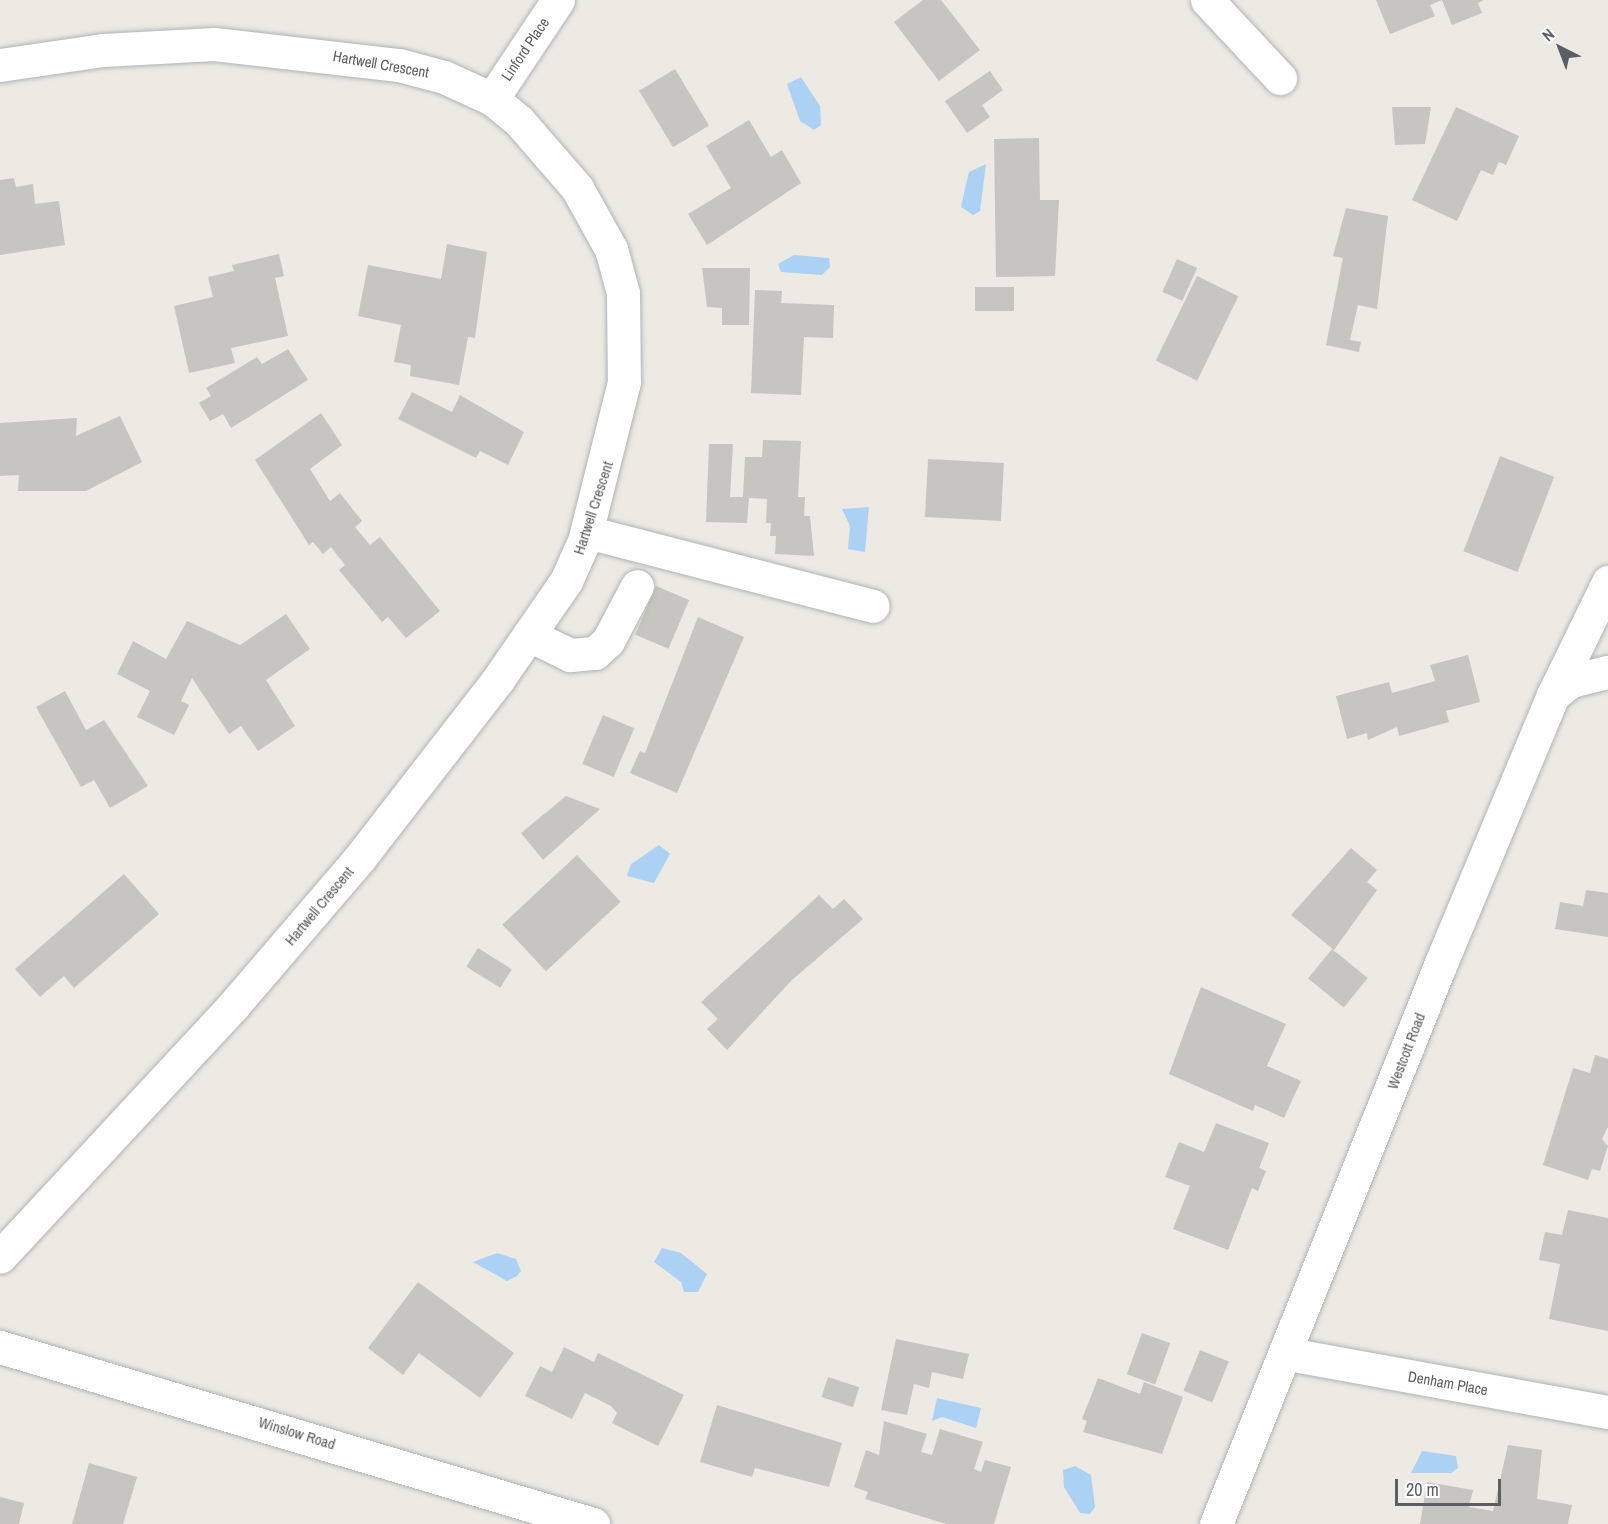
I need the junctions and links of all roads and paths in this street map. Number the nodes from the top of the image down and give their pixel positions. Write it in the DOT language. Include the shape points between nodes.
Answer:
graph roads {
  1 [pos="558,0"];
  2 [pos="1207,0"];
  3 [pos="0,65"];
  4 [pos="1280,78"];
  5 [pos="492,99"];
  6 [pos="587,532"];
  7 [pos="1608,582"];
  8 [pos="637,586"];
  9 [pos="873,606"];
  10 [pos="529,635"];
  11 [pos="1608,672"];
  12 [pos="1553,695"];
  13 [pos="0,1257"];
  14 [pos="0,1347"];
  15 [pos="1288,1354"];
  16 [pos="1608,1412"];
  17 [pos="593,1524"];
  18 [pos="1215,1524"];
  1 -- 5 [label="street, Linford Place"];
  2 -- 4 [label="street"];
  3 -- 5 [label="street, Hartwell Crescent" via="103,50 214,44 399,65 444,77"];
  5 -- 6 [label="street, Hartwell Crescent" via="544,148 596,216 623,293 624,382"];
  6 -- 9 [label="street"];
  6 -- 10 [label="street, Hartwell Crescent" via="566,580"];
  7 -- 12 [label="street, Westcott Road"];
  8 -- 10 [label="street" via="608,641 595,653 570,655"];
  10 -- 13 [label="street, Hartwell Crescent" via="351,867 233,1006"];
  11 -- 12 [label="street" via="1571,681"];
  12 -- 15 [label="street, Westcott Road" via="1440,963"];
  14 -- 17 [label="street, Winslow Road"];
  15 -- 16 [label="street, Denham Place"];
  15 -- 18 [label="street, Westcott Road"];
}
